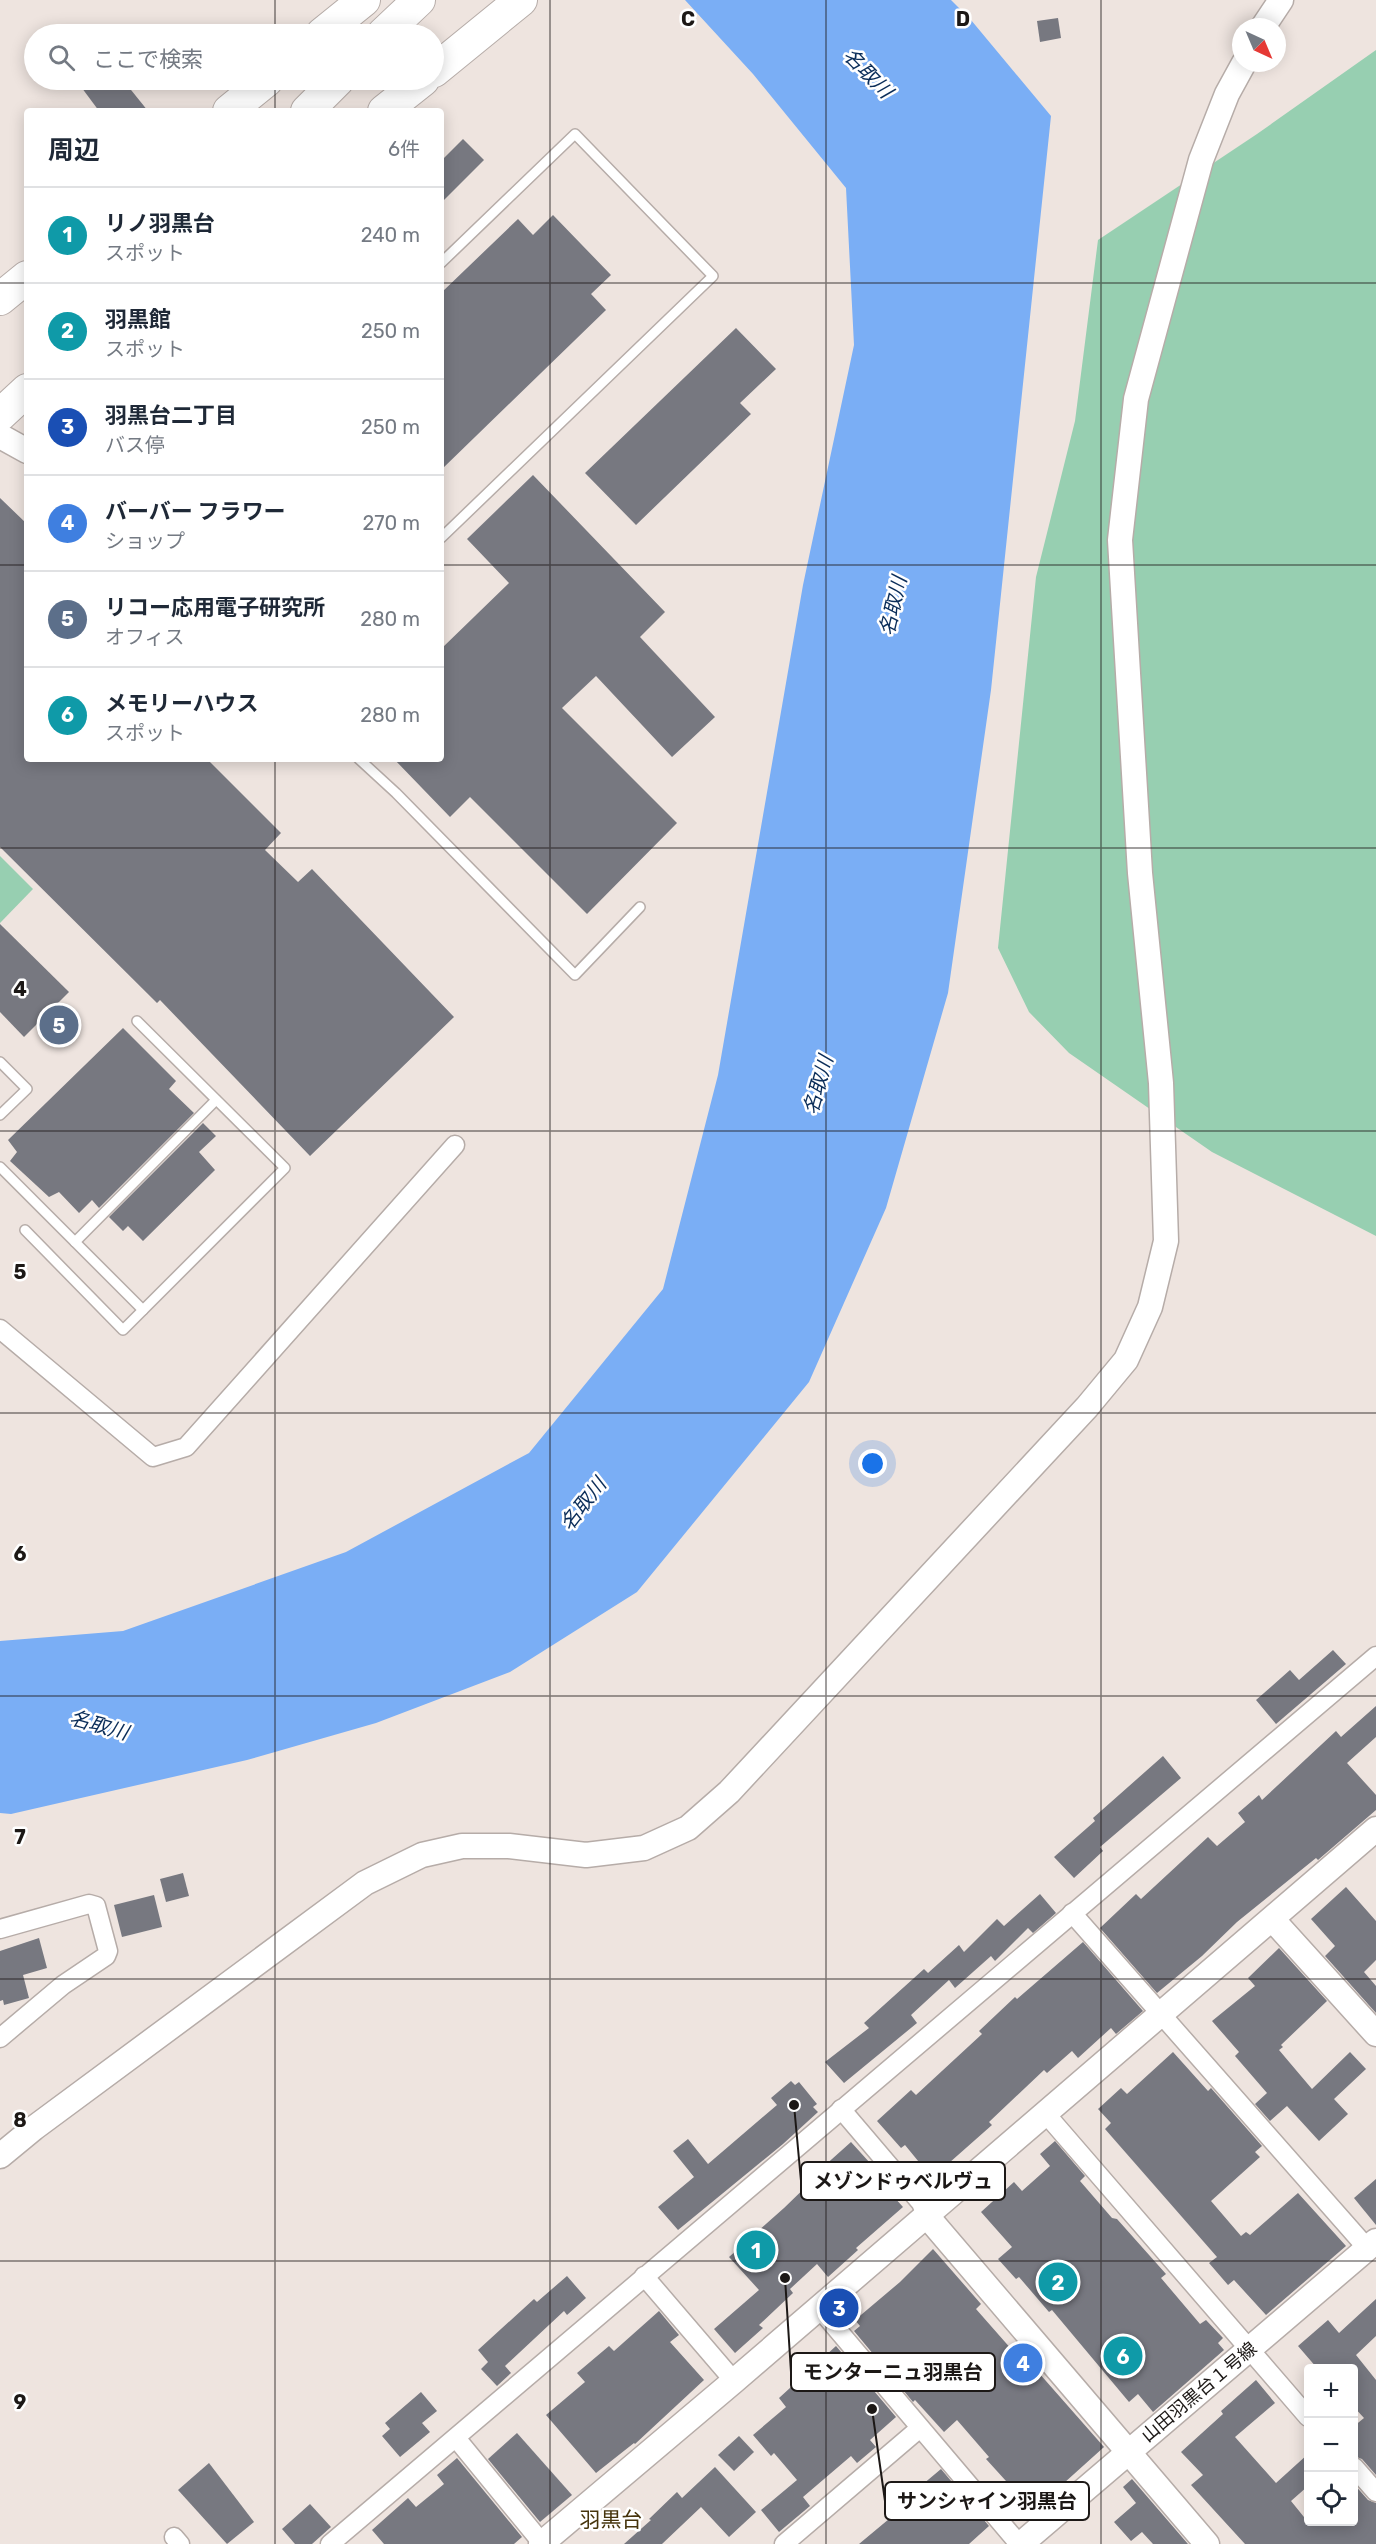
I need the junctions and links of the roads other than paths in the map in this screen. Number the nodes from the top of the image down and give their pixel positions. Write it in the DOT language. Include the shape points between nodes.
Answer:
graph roads {
  1 [pos="364,0"];
  2 [pos="419,0"];
  3 [pos="519,0"];
  4 [pos="1281,0"];
  5 [pos="1269,18"];
  6 [pos="334,24"];
  7 [pos="394,24"];
  8 [pos="444,63"];
  9 [pos="1239,72"];
  10 [pos="255,90"];
  11 [pos="328,90"];
  12 [pos="410,90"];
  13 [pos="233,108"];
  14 [pos="310,108"];
  15 [pos="388,108"];
  16 [pos="444,260"];
  17 [pos="24,279"];
  18 [pos="0,299"];
  19 [pos="24,382"];
  20 [pos="24,393"];
  21 [pos="0,400"];
  22 [pos="0,415"];
  23 [pos="0,436"];
  24 [pos="24,449"];
  25 [pos="444,535"];
  26 [pos="362,762"];
  27 [pos="640,907"];
  28 [pos="137,1021"];
  29 [pos="0,1062"];
  30 [pos="216,1100"];
  31 [pos="0,1115"];
  32 [pos="455,1145"];
  33 [pos="0,1167"];
  34 [pos="25,1230"];
  35 [pos="75,1242"];
  36 [pos="143,1310"];
  37 [pos="0,1329"];
  38 [pos="1376,1656"];
  39 [pos="1376,1829"];
  40 [pos="1072,1913"];
  41 [pos="1273,1920"];
  42 [pos="0,1929"];
  43 [pos="1162,2014"];
  44 [pos="1376,2034"];
  45 [pos="0,2038"];
  46 [pos="841,2109"];
  47 [pos="1046,2114"];
  48 [pos="0,2157"];
  49 [pos="926,2215"];
  50 [pos="1372,2244"];
  51 [pos="644,2276"];
  52 [pos="819,2308"];
  53 [pos="1249,2350"];
  54 [pos="734,2381"];
  55 [pos="1304,2412"];
  56 [pos="920,2428"];
  57 [pos="456,2438"];
  58 [pos="1128,2451"];
  59 [pos="1358,2472"];
  60 [pos="1376,2492"];
  61 [pos="542,2543"];
  62 [pos="330,2544"];
  63 [pos="784,2544"];
  64 [pos="1020,2544"];
  65 [pos="1208,2544"];
  1 -- 6 [label="highway"];
  2 -- 7 [label="highway"];
  3 -- 8 [label="highway"];
  4 -- 5 [label="street"];
  9 -- 48 [label="street" via="1201,160 1136,399 1120,540 1140,873 1161,1083 1166,1241 1150,1307 1126,1359 1087,1407 729,1792 688,1828 644,1848 586,1855 509,1846 462,1846 423,1855 364,1883"];
  10 -- 13 [label="highway"];
  11 -- 14 [label="highway"];
  12 -- 15 [label="highway"];
  16 -- 25 [label="lane" via="575,134 713,276"];
  17 -- 18 [label="highway"];
  19 -- 21 [label="highway"];
  20 -- 22 [label="highway"];
  23 -- 24 [label="street"];
  26 -- 27 [label="lane" via="575,975"];
  28 -- 30 [label="lane"];
  29 -- 31 [label="lane" via="27,1089"];
  30 -- 35 [label="lane"];
  30 -- 36 [label="lane" via="285,1168"];
  32 -- 37 [label="street" via="186,1447 153,1457"];
  33 -- 35 [label="lane"];
  34 -- 36 [label="lane" via="123,1329"];
  35 -- 36 [label="lane"];
  38 -- 40 [label="street"];
  39 -- 41 [label="street"];
  40 -- 43 [label="street"];
  40 -- 46 [label="street"];
  41 -- 43 [label="street"];
  41 -- 44 [label="street"];
  42 -- 45 [label="street" via="89,1904 96,1906 108,1951"];
  43 -- 47 [label="street"];
  43 -- 50 [label="street"];
  46 -- 49 [label="street" via="921,2203"];
  46 -- 51 [label="street"];
  47 -- 49 [label="street"];
  47 -- 53 [label="street"];
  49 -- 52 [label="street"];
  49 -- 58 [label="street"];
  50 -- 53 [label="street, 山田羽黒台１号線"];
  51 -- 54 [label="street"];
  51 -- 57 [label="street"];
  52 -- 54 [label="street"];
  52 -- 56 [label="street"];
  53 -- 55 [label="street"];
  53 -- 58 [label="street, 山田羽黒台１号線"];
  54 -- 61 [label="street"];
  56 -- 63 [label="street"];
  56 -- 64 [label="street"];
  57 -- 61 [label="street"];
  57 -- 62 [label="street"];
  58 -- 64 [label="street, 山田羽黒台１号線"];
  58 -- 65 [label="street"];
  59 -- 60 [label="street"];
}
